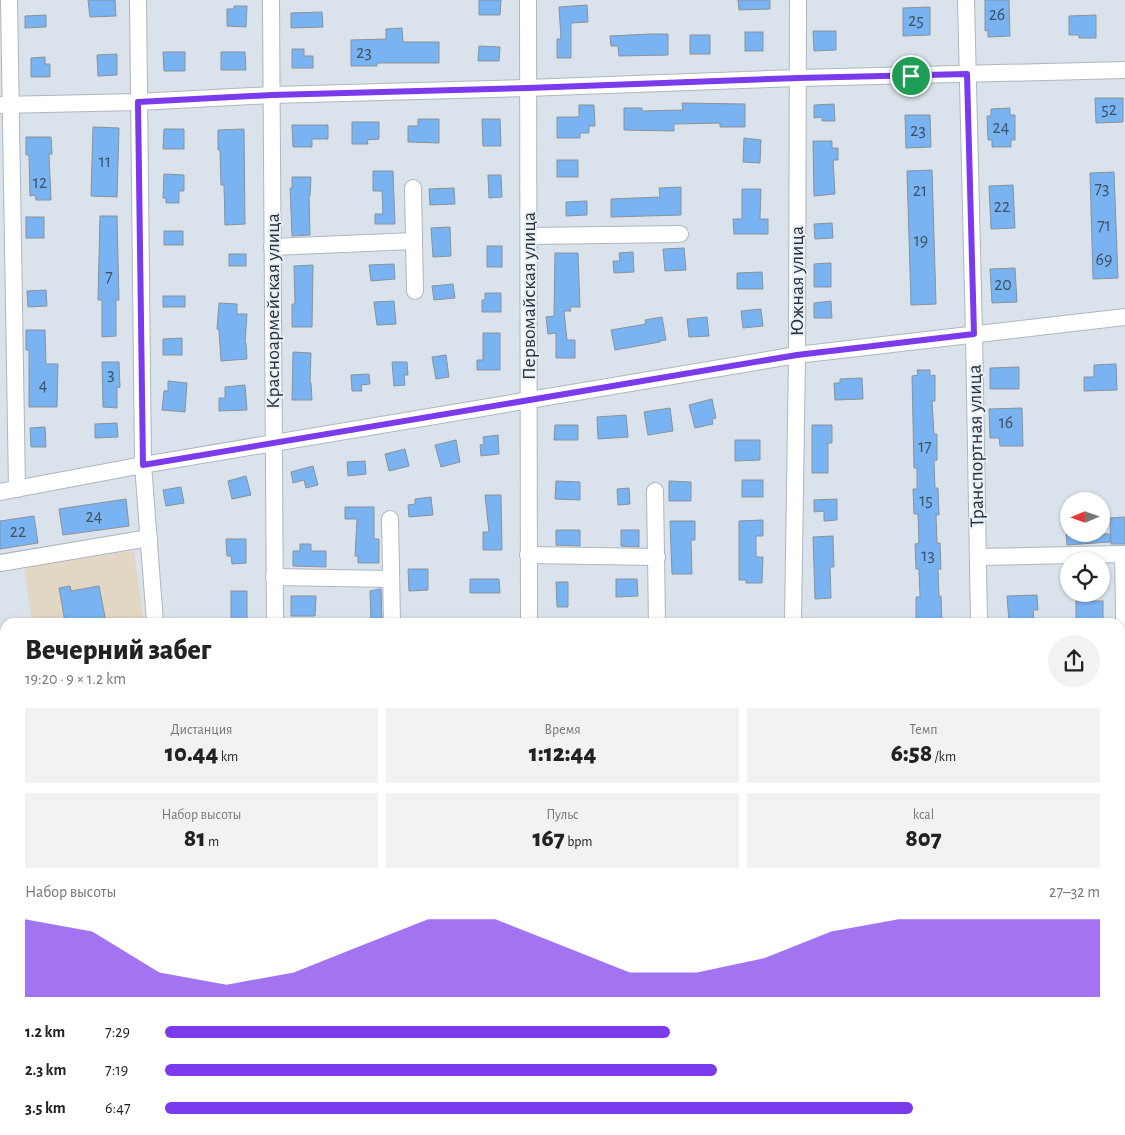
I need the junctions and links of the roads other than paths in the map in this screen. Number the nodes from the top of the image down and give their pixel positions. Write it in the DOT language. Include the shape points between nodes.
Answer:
graph roads {
  1 [pos="9,0"];
  2 [pos="138,0"];
  3 [pos="271,0"];
  4 [pos="528,0"];
  5 [pos="798,0"];
  6 [pos="966,0"];
  7 [pos="1125,70"];
  8 [pos="967,74"];
  9 [pos="798,78"];
  10 [pos="528,88"];
  11 [pos="272,95"];
  12 [pos="138,102"];
  13 [pos="6,105"];
  14 [pos="413,188"];
  15 [pos="680,234"];
  16 [pos="529,236"];
  17 [pos="414,241"];
  18 [pos="272,247"];
  19 [pos="415,291"];
  20 [pos="1125,317"];
  21 [pos="974,334"];
  22 [pos="797,355"];
  23 [pos="530,400"];
  24 [pos="273,443"];
  25 [pos="143,465"];
  26 [pos="17,489"];
  27 [pos="655,491"];
  28 [pos="0,492"];
  29 [pos="390,519"];
  30 [pos="148,538"];
  31 [pos="528,555"];
  32 [pos="657,556"];
  33 [pos="978,558"];
  34 [pos="0,563"];
  35 [pos="274,577"];
  36 [pos="391,579"];
  37 [pos="155,618"];
  38 [pos="275,618"];
  39 [pos="392,618"];
  40 [pos="529,618"];
  41 [pos="657,618"];
  42 [pos="793,618"];
  43 [pos="979,618"];
  44 [pos="1124,618"];
  1 -- 13 [label="street"];
  2 -- 12 [label="street"];
  3 -- 11 [label="street, Красноармейская улица"];
  4 -- 10 [label="street, Первомайская улица"];
  5 -- 9 [label="street, Южная улица"];
  6 -- 8 [label="street, Транспортная улица"];
  7 -- 8 [label="street"];
  8 -- 9 [label="street"];
  8 -- 21 [label="street, Транспортная улица"];
  9 -- 10 [label="street"];
  9 -- 22 [label="street, Южная улица"];
  10 -- 11 [label="street"];
  10 -- 16 [label="street, Первомайская улица"];
  11 -- 12 [label="street"];
  11 -- 18 [label="street, Красноармейская улица"];
  12 -- 13 [label="street"];
  12 -- 25 [label="street"];
  13 -- 26 [label="street"];
  14 -- 17 [label="street"];
  15 -- 16 [label="street"];
  16 -- 23 [label="street, Первомайская улица"];
  17 -- 18 [label="street"];
  17 -- 19 [label="street"];
  18 -- 24 [label="street, Красноармейская улица"];
  20 -- 21 [label="street"];
  21 -- 22 [label="street"];
  21 -- 33 [label="street, Транспортная улица"];
  22 -- 23 [label="street"];
  22 -- 42 [label="street, Южная улица"];
  23 -- 24 [label="street"];
  23 -- 31 [label="street, Первомайская улица"];
  24 -- 25 [label="street"];
  24 -- 35 [label="street, Красноармейская улица"];
  25 -- 26 [label="street"];
  25 -- 30 [label="street"];
  26 -- 28 [label="street"];
  27 -- 32 [label="street"];
  29 -- 36 [label="street"];
  30 -- 34 [label="street"];
  30 -- 37 [label="street"];
  31 -- 32 [label="street"];
  31 -- 40 [label="street, Первомайская улица"];
  32 -- 41 [label="street"];
  33 -- 43 [label="street, Транспортная улица"];
  33 -- 44 [label="street" via="1123,554"];
  35 -- 36 [label="street"];
  35 -- 38 [label="street, Красноармейская улица"];
  36 -- 39 [label="street"];
}
